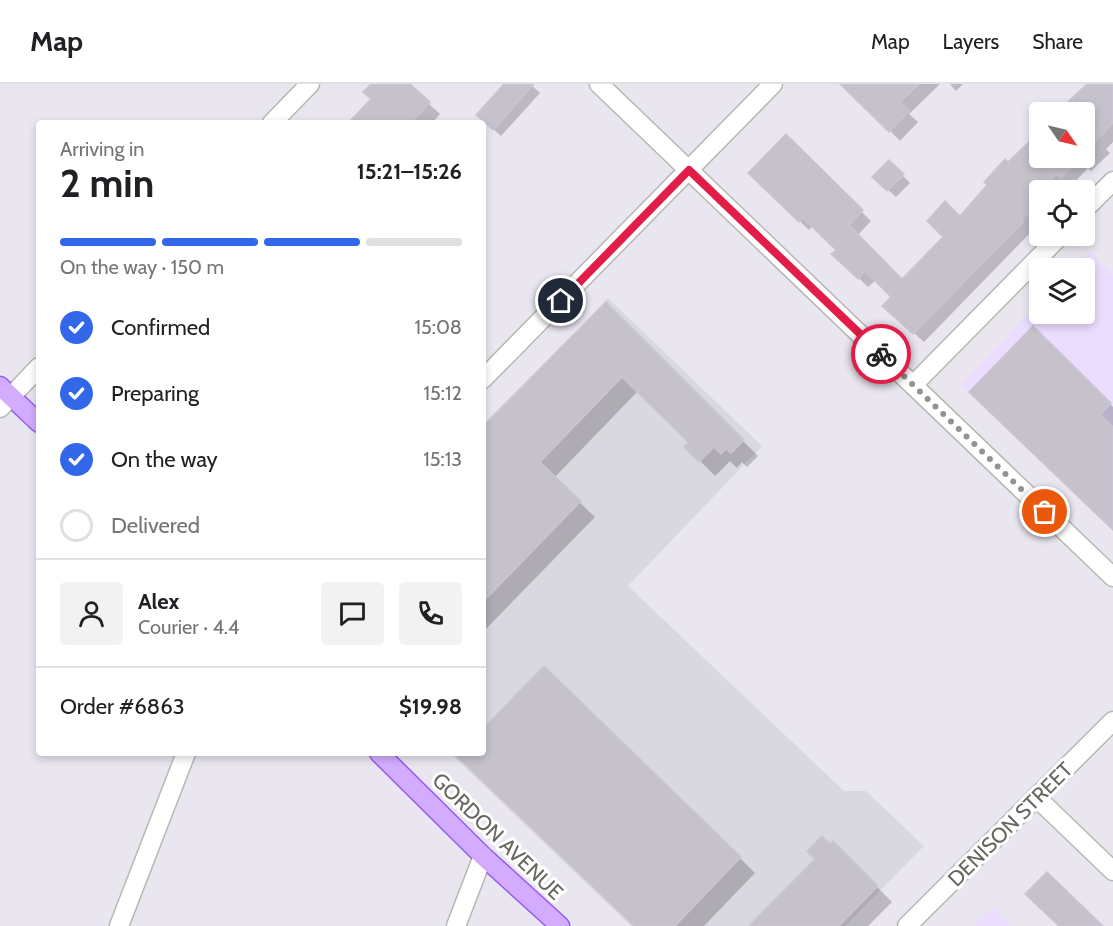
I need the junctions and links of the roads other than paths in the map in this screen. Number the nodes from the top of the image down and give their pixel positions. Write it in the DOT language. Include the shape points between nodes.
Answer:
graph roads {
  1 [pos="310,84"];
  2 [pos="599,84"];
  3 [pos="773,84"];
  4 [pos="275,120"];
  5 [pos="689,170"];
  6 [pos="1113,181"];
  7 [pos="1095,199"];
  8 [pos="1050,246"];
  9 [pos="36,370"];
  10 [pos="486,376"];
  11 [pos="913,385"];
  12 [pos="4,397"];
  13 [pos="36,421"];
  14 [pos="1113,577"];
  15 [pos="1113,721"];
  16 [pos="185,756"];
  17 [pos="383,756"];
  18 [pos="1036,797"];
  19 [pos="483,856"];
  20 [pos="1113,871"];
  21 [pos="119,926"];
  22 [pos="456,926"];
  23 [pos="560,926"];
  24 [pos="907,926"];
  1 -- 4 [label="street"];
  2 -- 5 [label="street"];
  3 -- 5 [label="street"];
  5 -- 10 [label="street"];
  5 -- 11 [label="street"];
  6 -- 7 [label="street"];
  8 -- 11 [label="street"];
  9 -- 12 [label="street"];
  11 -- 14 [label="street"];
  12 -- 13 [label="main road"];
  15 -- 18 [label="street, DENISON STREET"];
  16 -- 21 [label="street"];
  17 -- 19 [label="main road, GORDON AVENUE"];
  18 -- 20 [label="street"];
  18 -- 24 [label="street, DENISON STREET"];
  19 -- 22 [label="street"];
  19 -- 23 [label="main road, GORDON AVENUE"];
}
